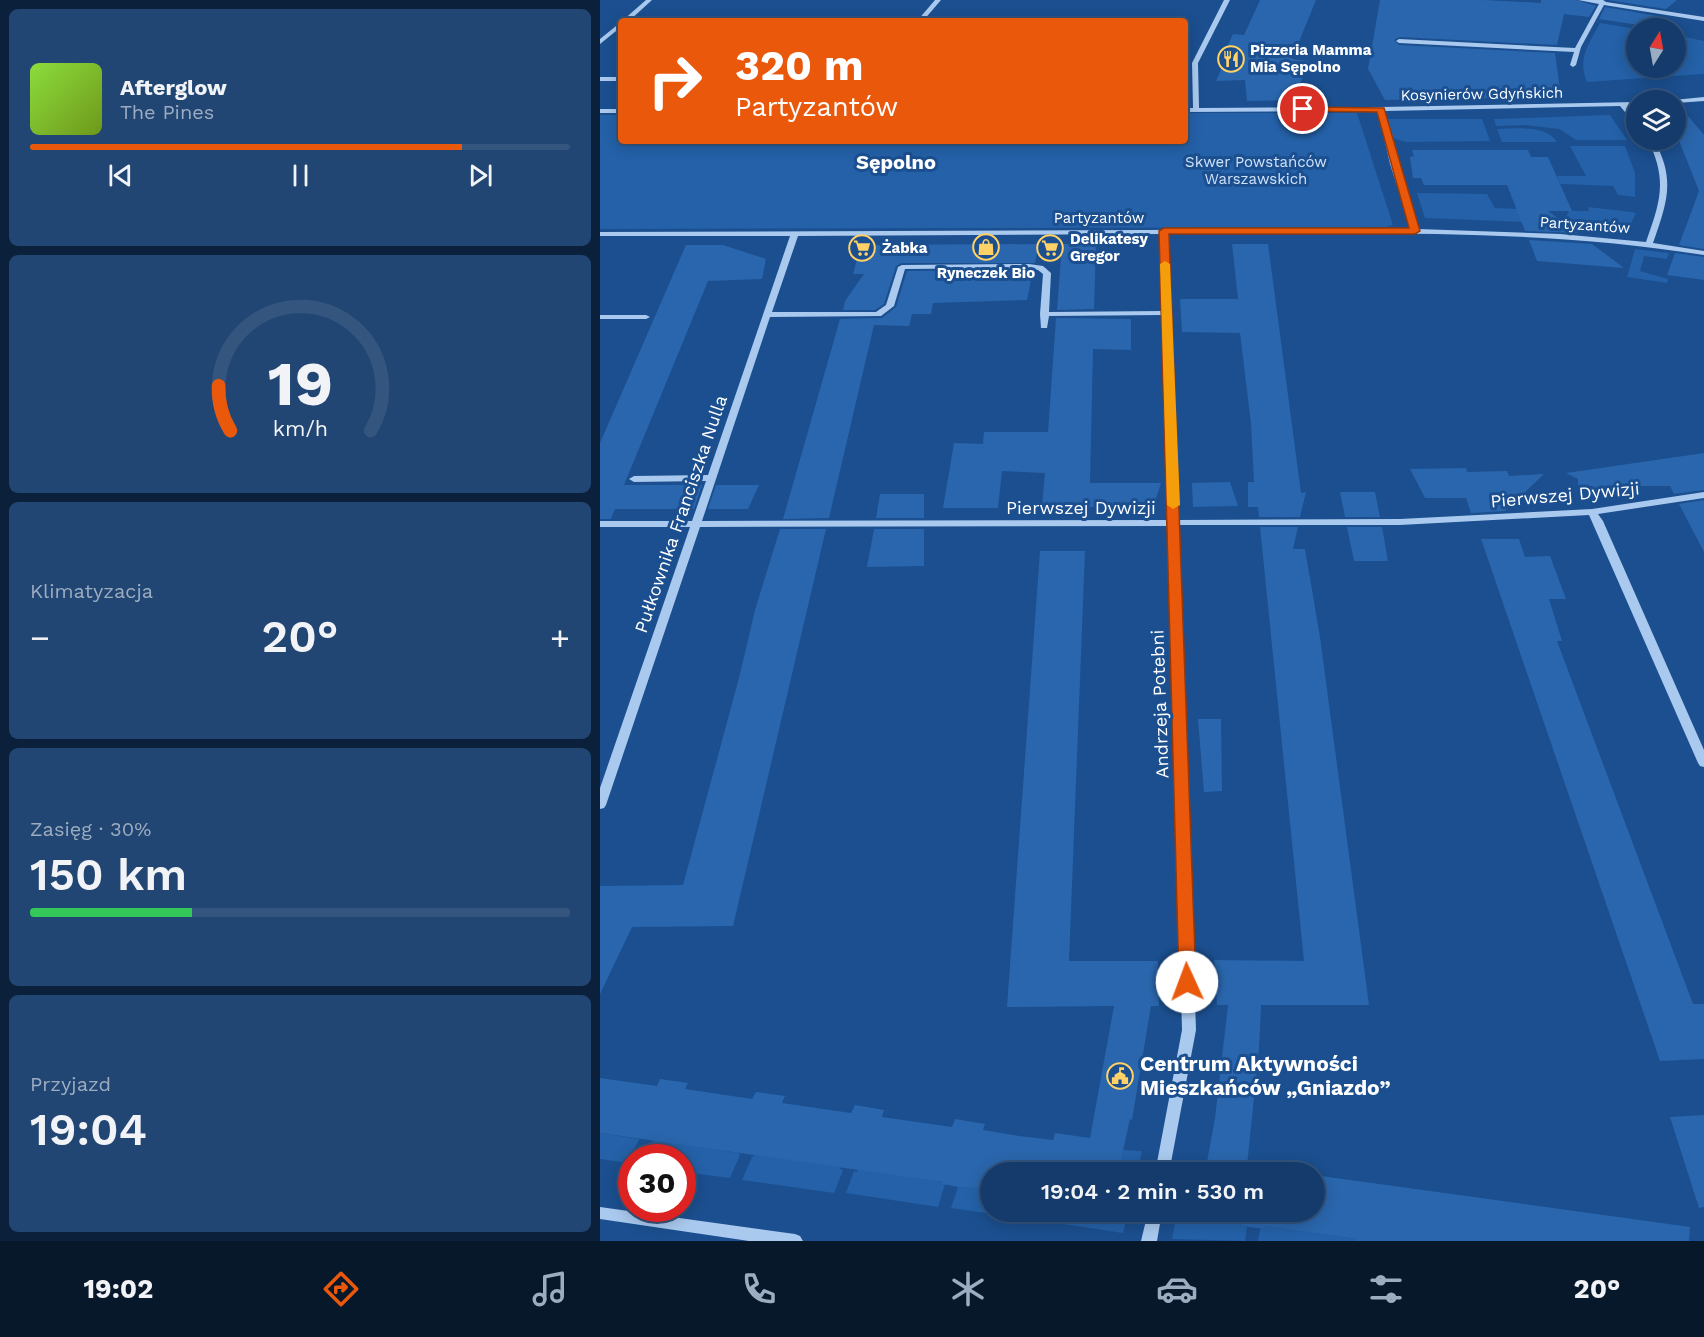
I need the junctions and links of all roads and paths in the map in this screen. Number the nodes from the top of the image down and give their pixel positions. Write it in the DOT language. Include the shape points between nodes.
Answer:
graph roads {
  1 [pos="649,0"];
  2 [pos="938,0"];
  3 [pos="1227,0"];
  4 [pos="1581,0"];
  5 [pos="1604,3"];
  6 [pos="628,18"];
  7 [pos="923,18"];
  8 [pos="1704,19"];
  9 [pos="618,27"];
  10 [pos="1399,41"];
  11 [pos="600,42"];
  12 [pos="1576,50"];
  13 [pos="1573,65"];
  14 [pos="600,78"];
  15 [pos="618,79"];
  16 [pos="1704,99"];
  17 [pos="1686,100"];
  18 [pos="1622,104"];
  19 [pos="1626,104"];
  20 [pos="1381,109"];
  21 [pos="1626,109"];
  22 [pos="1188,110"];
  23 [pos="1196,110"];
  24 [pos="600,111"];
  25 [pos="618,111"];
  26 [pos="1657,150"];
  27 [pos="1164,231"];
  28 [pos="1415,231"];
  29 [pos="795,233"];
  30 [pos="600,234"];
  31 [pos="1649,244"];
  32 [pos="1704,253"];
  33 [pos="1166,313"];
  34 [pos="1044,314"];
  35 [pos="766,315"];
  36 [pos="600,317"];
  37 [pos="646,317"];
  38 [pos="1044,326"];
  39 [pos="711,478"];
  40 [pos="634,479"];
  41 [pos="1704,495"];
  42 [pos="1592,512"];
  43 [pos="600,524"];
  44 [pos="695,524"];
  45 [pos="1174,524"];
  46 [pos="1704,763"];
  47 [pos="600,805"];
  48 [pos="1164,1162"];
  49 [pos="600,1213"];
  50 [pos="1153,1222"];
  51 [pos="795,1241"];
  52 [pos="1149,1241"];
  1 -- 6 [label="street"];
  2 -- 7 [label="street"];
  3 -- 23 [label="street" via="1195,63"];
  4 -- 5 [label="street"];
  5 -- 8 [label="street"];
  5 -- 12 [label="street"];
  9 -- 11 [label="street"];
  10 -- 12 [label="street"];
  12 -- 13 [label="street"];
  14 -- 15 [label="street"];
  16 -- 17 [label="street"];
  18 -- 19 [label="street, Kosynierów Gdyńskich"];
  18 -- 20 [label="street, Kosynierów Gdyńskich"];
  18 -- 21 [label="street"];
  20 -- 23 [label="street, Kosynierów Gdyńskich"];
  20 -- 28 [label="street"];
  22 -- 23 [label="street, Kosynierów Gdyńskich"];
  24 -- 25 [label="street"];
  26 -- 31 [label="street" via="1665,190"];
  27 -- 28 [label="street, Partyzantów"];
  27 -- 29 [label="street, Partyzantów"];
  27 -- 33 [label="street, Andrzeja Potebni"];
  28 -- 31 [label="street, Partyzantów"];
  29 -- 30 [label="street, Partyzantów"];
  29 -- 35 [label="street, Pułkownika Franciszka Nulla"];
  31 -- 32 [label="street, Partyzantów"];
  33 -- 34 [label="street"];
  33 -- 45 [label="street, Andrzeja Potebni"];
  34 -- 35 [label="street" via="1047,273 1029,266 995,265 902,267 890,306 878,314"];
  34 -- 38 [label="street"];
  35 -- 39 [label="street, Pułkownika Franciszka Nulla"];
  36 -- 37 [label="street"];
  39 -- 40 [label="street"];
  39 -- 44 [label="street, Pułkownika Franciszka Nulla"];
  41 -- 42 [label="street, Pierwszej Dywizji"];
  42 -- 45 [label="street, Pierwszej Dywizji" via="1400,522"];
  42 -- 46 [label="street"];
  43 -- 44 [label="street, Pierwszej Dywizji"];
  44 -- 45 [label="street, Pierwszej Dywizji"];
  44 -- 47 [label="street, Pułkownika Franciszka Nulla"];
  45 -- 48 [label="street, Andrzeja Potebni" via="1189,1030"];
  49 -- 51 [label="street"];
  50 -- 52 [label="street"];
}
